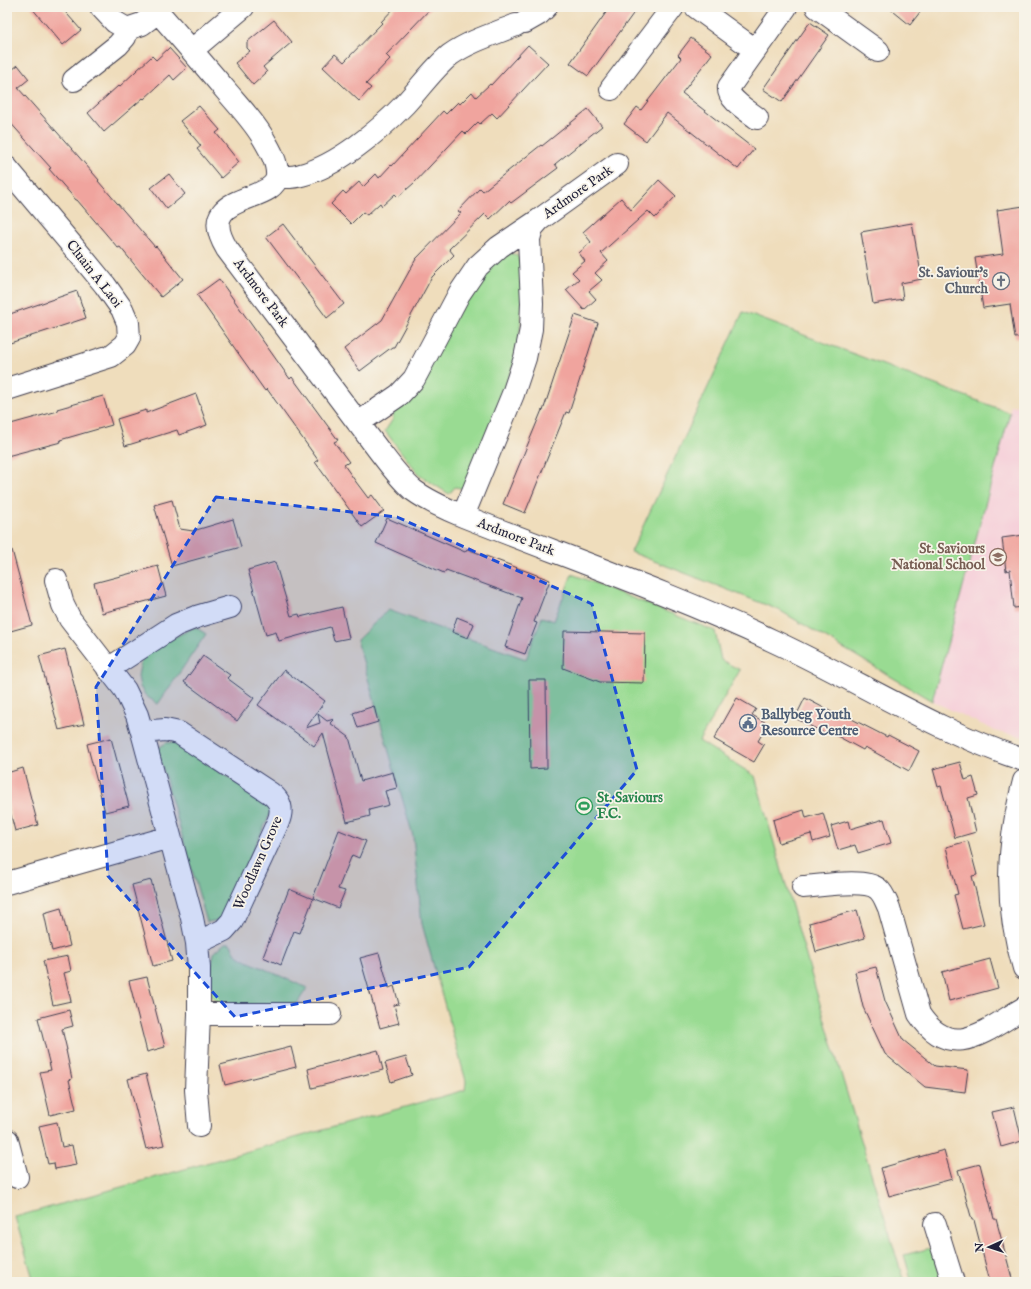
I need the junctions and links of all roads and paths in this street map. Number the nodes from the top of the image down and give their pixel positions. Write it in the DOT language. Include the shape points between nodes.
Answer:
graph roads {
  1 [pos="101,7"];
  2 [pos="243,7"];
  3 [pos="546,7"];
  4 [pos="673,7"];
  5 [pos="696,7"];
  6 [pos="786,7"];
  7 [pos="817,7"];
  8 [pos="156,10"];
  9 [pos="127,29"];
  10 [pos="192,50"];
  11 [pos="755,50"];
  12 [pos="878,51"];
  13 [pos="74,80"];
  14 [pos="610,89"];
  15 [pos="757,118"];
  16 [pos="617,164"];
  17 [pos="7,168"];
  18 [pos="277,177"];
  19 [pos="539,220"];
  20 [pos="7,389"];
  21 [pos="358,423"];
  22 [pos="463,516"];
  23 [pos="56,580"];
  24 [pos="230,607"];
  25 [pos="108,669"];
  26 [pos="142,732"];
  27 [pos="1024,760"];
  28 [pos="1024,781"];
  29 [pos="170,837"];
  30 [pos="7,883"];
  31 [pos="803,887"];
  32 [pos="197,943"];
  33 [pos="1024,968"];
  34 [pos="1024,1008"];
  35 [pos="199,1014"];
  36 [pos="330,1014"];
  37 [pos="199,1126"];
  38 [pos="7,1140"];
  39 [pos="17,1177"];
  40 [pos="935,1224"];
  41 [pos="953,1282"];
  1 -- 9 [label="street" via="115,22"];
  2 -- 10 [label="street"];
  3 -- 18 [label="street" via="539,14 452,54 380,127 337,158 300,176"];
  4 -- 14 [label="street"];
  5 -- 11 [label="street"];
  6 -- 11 [label="street"];
  7 -- 12 [label="street"];
  8 -- 9 [label="street" via="142,24"];
  8 -- 10 [label="street"];
  9 -- 13 [label="street" via="118,45"];
  10 -- 18 [label="street" via="258,130 273,158"];
  11 -- 15 [label="street" via="728,90 731,97"];
  16 -- 19 [label="street, Ardmore Park"];
  17 -- 20 [label="street, Cluain A Laoi" via="108,290 124,313 129,333 125,346 111,356"];
  18 -- 21 [label="street, Ardmore Park" via="271,187 236,202 226,210 219,220 220,236 227,249"];
  19 -- 21 [label="street, Ardmore Park" via="499,247 478,266 459,294 414,379 399,395"];
  19 -- 22 [label="street, Ardmore Park" via="532,228 529,239 532,303 531,329 525,358"];
  21 -- 22 [label="street, Ardmore Park" via="412,489 434,503"];
  22 -- 27 [label="street, Ardmore Park" via="753,632 948,730"];
  23 -- 25 [label="street" via="70,619"];
  24 -- 25 [label="street" via="176,625"];
  25 -- 26 [label="street" via="128,696"];
  26 -- 29 [label="street"];
  26 -- 32 [label="street, Woodlawn Grove" via="165,730 179,733 270,793 280,806 278,822 232,921 224,930"];
  28 -- 33 [label="street" via="1013,837 1010,879 1012,920"];
  29 -- 30 [label="street"];
  29 -- 32 [label="street"];
  31 -- 34 [label="street" via="870,885 883,895 919,1014 930,1029 944,1037 961,1039 977,1036"];
  32 -- 35 [label="street"];
  35 -- 36 [label="street"];
  35 -- 37 [label="street" via="196,1090"];
  38 -- 39 [label="street"];
  40 -- 41 [label="street"];
}
